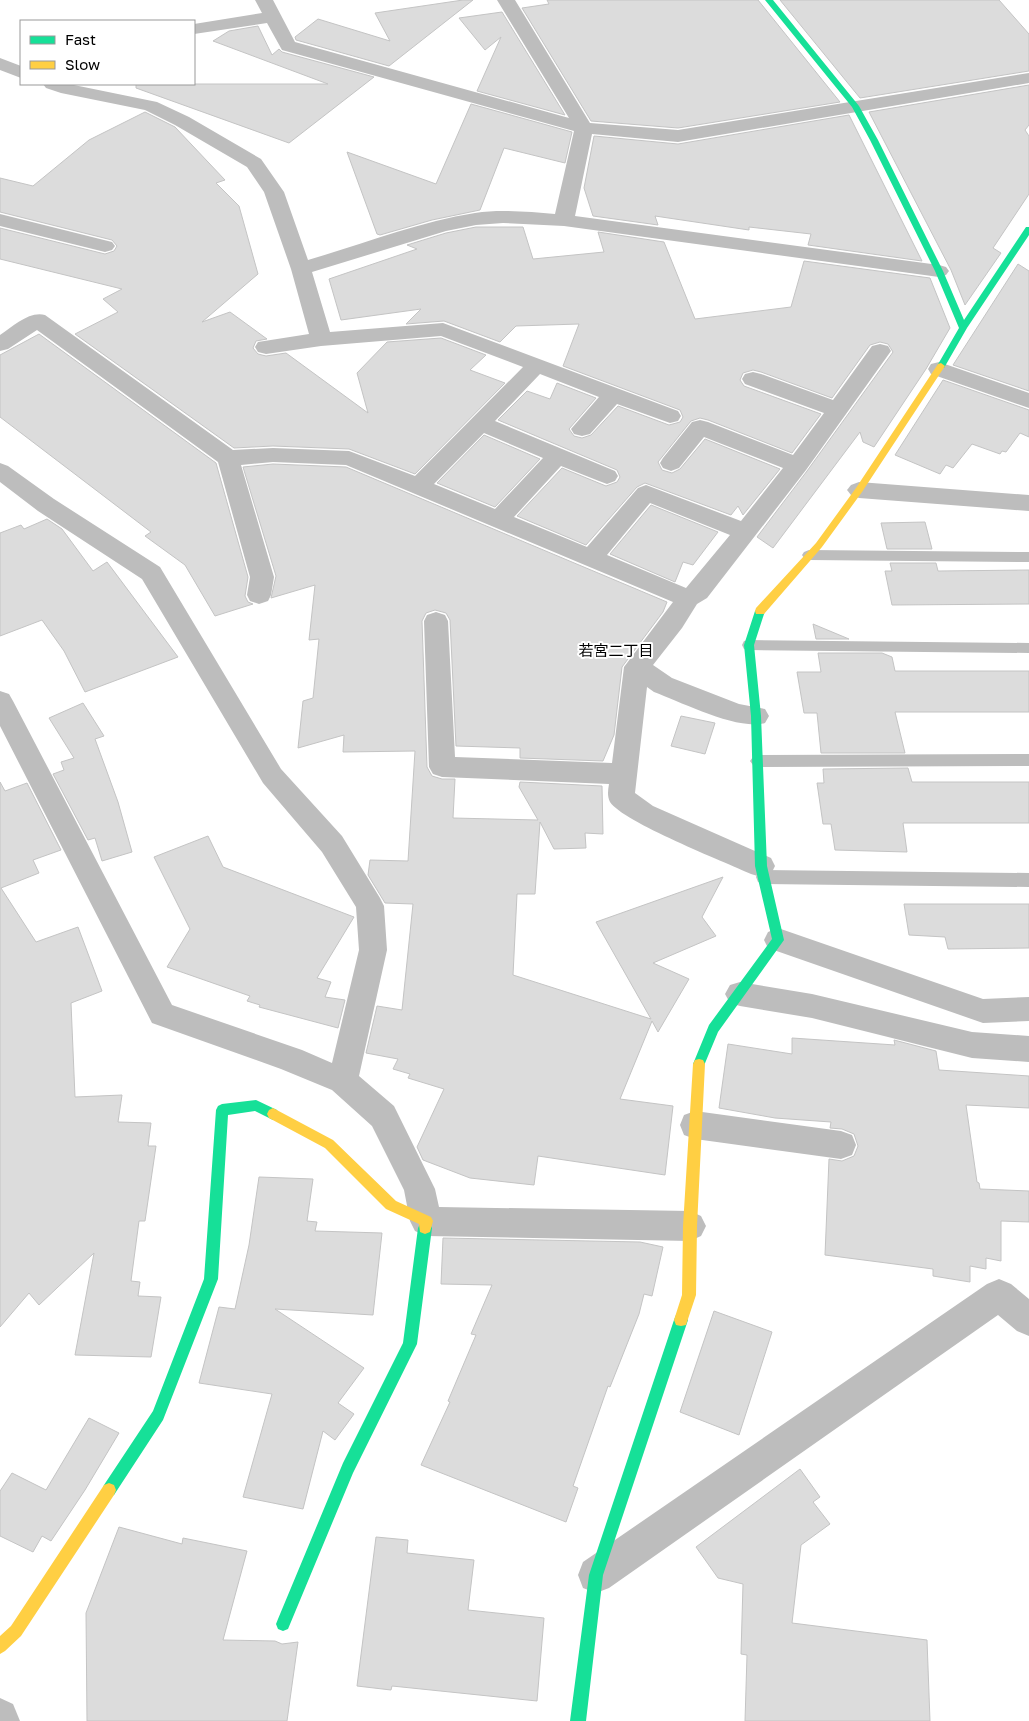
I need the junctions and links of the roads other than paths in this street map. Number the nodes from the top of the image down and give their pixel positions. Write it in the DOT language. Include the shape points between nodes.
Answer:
graph roads {
  1 [pos="264,0"];
  2 [pos="506,0"];
  3 [pos="769,0"];
  4 [pos="273,17"];
  5 [pos="195,30"];
  6 [pos="20,57"];
  7 [pos="0,62"];
  8 [pos="20,72"];
  9 [pos="1029,78"];
  10 [pos="55,85"];
  11 [pos="855,106"];
  12 [pos="584,128"];
  13 [pos="0,220"];
  14 [pos="564,220"];
  15 [pos="1029,229"];
  16 [pos="105,246"];
  17 [pos="301,269"];
  18 [pos="939,270"];
  19 [pos="963,328"];
  20 [pos="7,334"];
  21 [pos="321,340"];
  22 [pos="266,347"];
  23 [pos="880,351"];
  24 [pos="537,365"];
  25 [pos="939,369"];
  26 [pos="753,379"];
  27 [pos="614,394"];
  28 [pos="1029,401"];
  29 [pos="838,410"];
  30 [pos="670,416"];
  31 [pos="480,423"];
  32 [pos="582,429"];
  33 [pos="557,456"];
  34 [pos="228,458"];
  35 [pos="671,463"];
  36 [pos="798,465"];
  37 [pos="0,472"];
  38 [pos="607,476"];
  39 [pos="418,487"];
  40 [pos="859,490"];
  41 [pos="1029,503"];
  42 [pos="498,520"];
  43 [pos="745,532"];
  44 [pos="809,555"];
  45 [pos="1029,557"];
  46 [pos="591,558"];
  47 [pos="259,595"];
  48 [pos="688,598"];
  49 [pos="436,621"];
  50 [pos="749,645"];
  51 [pos="1029,648"];
  52 [pos="637,667"];
  53 [pos="0,701"];
  54 [pos="756,716"];
  55 [pos="1029,760"];
  56 [pos="758,762"];
  57 [pos="624,774"];
  58 [pos="762,872"];
  59 [pos="1029,880"];
  60 [pos="778,940"];
  61 [pos="740,994"];
  62 [pos="1029,1010"];
  63 [pos="1029,1049"];
  64 [pos="343,1081"];
  65 [pos="695,1125"];
  66 [pos="841,1145"];
  67 [pos="426,1221"];
  68 [pos="690,1226"];
  69 [pos="1029,1320"];
  70 [pos="596,1574"];
  71 [pos="283,1624"];
  72 [pos="0,1646"];
  73 [pos="0,1717"];
  74 [pos="1,1721"];
  75 [pos="578,1721"];
  1 -- 4 [label="street"];
  2 -- 12 [label="street"];
  3 -- 11 [label="street"];
  4 -- 5 [label="street"];
  4 -- 12 [label="street" via="288,46"];
  6 -- 7 [label="street"];
  7 -- 8 [label="street"];
  9 -- 11 [label="street"];
  10 -- 17 [label="street" via="150,106 254,164 274,192"];
  11 -- 12 [label="street" via="678,136"];
  11 -- 18 [label="street"];
  12 -- 14 [label="street"];
  13 -- 16 [label="street"];
  14 -- 17 [label="street" via="476,219 442,226"];
  14 -- 18 [label="street"];
  15 -- 19 [label="street"];
  17 -- 21 [label="street"];
  18 -- 19 [label="street"];
  19 -- 25 [label="street"];
  20 -- 34 [label="street" via="38,320"];
  21 -- 22 [label="street"];
  21 -- 24 [label="street" via="443,329"];
  23 -- 29 [label="street"];
  24 -- 27 [label="street"];
  24 -- 31 [label="street"];
  25 -- 28 [label="street"];
  25 -- 40 [label="street"];
  26 -- 29 [label="street"];
  27 -- 30 [label="street"];
  27 -- 32 [label="street"];
  29 -- 36 [label="street"];
  31 -- 33 [label="street"];
  31 -- 39 [label="street"];
  33 -- 38 [label="street"];
  33 -- 42 [label="street"];
  34 -- 39 [label="street" via="272,455 349,458"];
  34 -- 47 [label="street" via="262,577"];
  35 -- 36 [label="street" via="700,428"];
  36 -- 43 [label="street"];
  37 -- 64 [label="street" via="152,573 272,776 332,844 370,906 373,950"];
  39 -- 42 [label="street"];
  40 -- 41 [label="street"];
  40 -- 44 [label="street"];
  42 -- 46 [label="street"];
  43 -- 46 [label="street" via="646,492"];
  43 -- 48 [label="street" via="698,592"];
  44 -- 45 [label="lane"];
  44 -- 50 [label="street" via="758,614"];
  46 -- 48 [label="street"];
  48 -- 52 [label="street"];
  49 -- 57 [label="street" via="442,767"];
  50 -- 51 [label="lane"];
  50 -- 54 [label="street"];
  52 -- 54 [label="street" via="663,685 736,713"];
  52 -- 57 [label="street"];
  53 -- 64 [label="street" via="162,1014 291,1059"];
  54 -- 56 [label="street"];
  55 -- 56 [label="lane"];
  56 -- 58 [label="street"];
  57 -- 58 [label="street" via="621,797 643,813"];
  58 -- 59 [label="lane"];
  58 -- 60 [label="street"];
  60 -- 61 [label="street"];
  60 -- 62 [label="street" via="983,1011"];
  61 -- 63 [label="street" via="812,1006 972,1045"];
  61 -- 65 [label="street" via="712,1029 698,1068"];
  64 -- 67 [label="street" via="383,1116 419,1188"];
  65 -- 66 [label="street"];
  65 -- 68 [label="street"];
  67 -- 68 [label="street"];
  67 -- 71 [label="street" via="410,1344 348,1468"];
  67 -- 72 [label="street" via="391,1205 329,1144 256,1104 222,1110 211,1280 158,1415 16,1630"];
  68 -- 70 [label="street" via="689,1295"];
  69 -- 70 [label="street" via="999,1296"];
  70 -- 75 [label="street"];
  73 -- 74 [label="street"];
}
